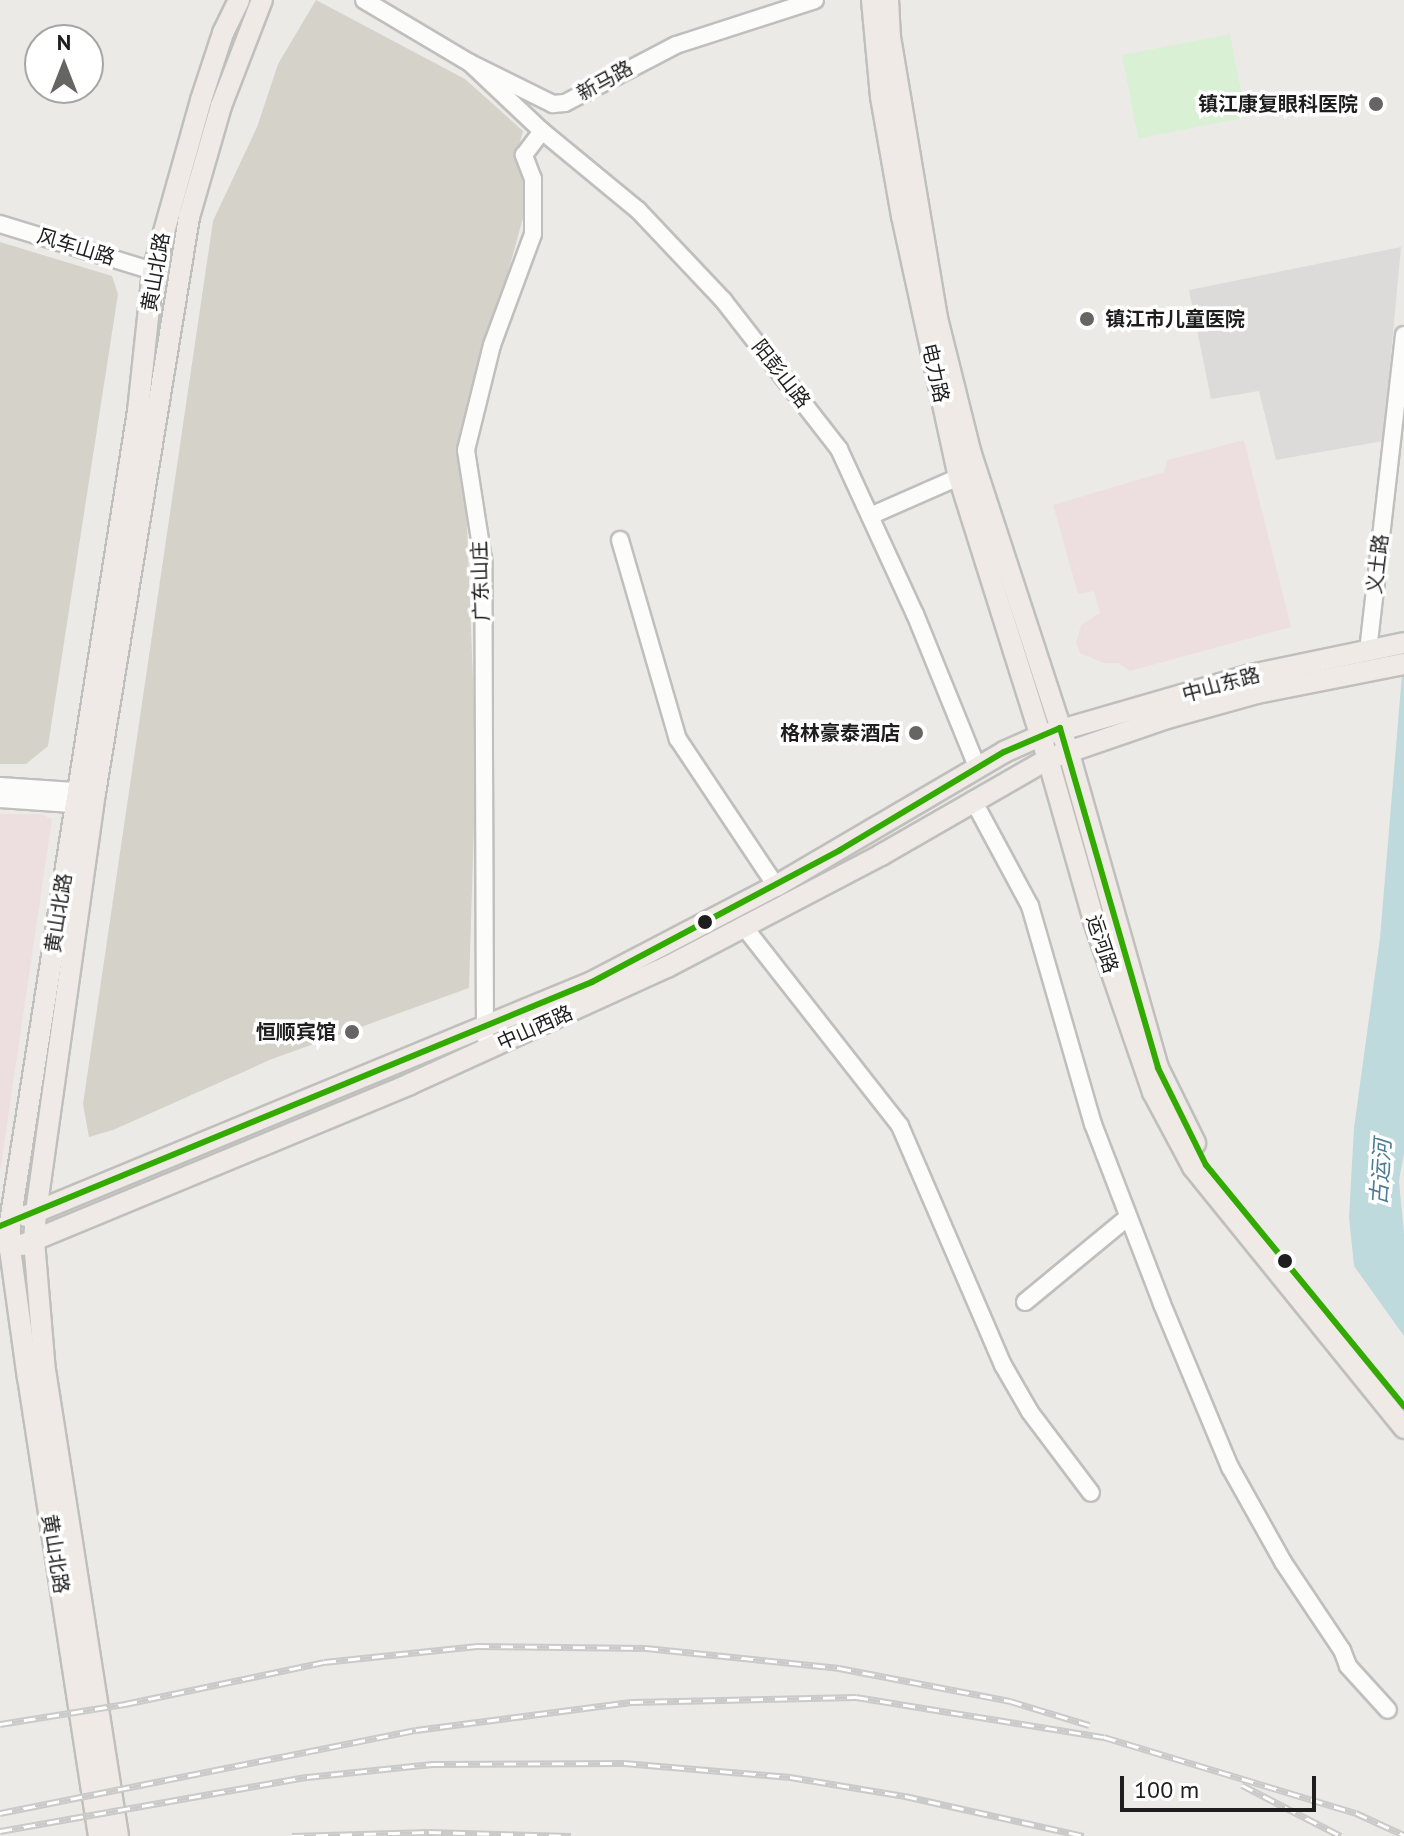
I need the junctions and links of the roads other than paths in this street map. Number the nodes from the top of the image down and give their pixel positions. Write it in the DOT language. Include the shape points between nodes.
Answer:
graph roads {
  1 [pos="239,0"];
  2 [pos="262,0"];
  3 [pos="364,0"];
  4 [pos="815,0"];
  5 [pos="872,0"];
  6 [pos="888,0"];
  7 [pos="470,63"];
  8 [pos="542,131"];
  9 [pos="0,224"];
  10 [pos="153,271"];
  11 [pos="1404,335"];
  12 [pos="959,477"];
  13 [pos="870,516"];
  14 [pos="620,540"];
  15 [pos="1396,645"];
  16 [pos="1368,651"];
  17 [pos="1404,664"];
  18 [pos="1060,728"];
  19 [pos="1040,736"];
  20 [pos="1068,750"];
  21 [pos="1048,759"];
  22 [pos="977,767"];
  23 [pos="0,786"];
  24 [pos="85,798"];
  25 [pos="0,799"];
  26 [pos="973,800"];
  27 [pos="776,886"];
  28 [pos="745,928"];
  29 [pos="484,1026"];
  30 [pos="487,1050"];
  31 [pos="36,1212"];
  32 [pos="1128,1217"];
  33 [pos="5,1224"];
  34 [pos="34,1241"];
  35 [pos="5,1252"];
  36 [pos="1025,1302"];
  37 [pos="1404,1406"];
  38 [pos="1404,1428"];
  39 [pos="1091,1493"];
  40 [pos="1388,1710"];
  41 [pos="99,1836"];
  42 [pos="118,1836"];
  1 -- 10 [label="main road, 黄山北路" via="201,100"];
  2 -- 24 [label="main road, 黄山北路" via="221,106 189,217"];
  3 -- 7 [label="street, 新马路"];
  4 -- 7 [label="street, 新马路" via="676,45 565,103 553,104"];
  5 -- 12 [label="main road, 电力路" via="881,97 902,216"];
  6 -- 18 [label="main road, 电力路" via="937,318 975,467"];
  7 -- 8 [label="street, 阳彭山路"];
  8 -- 13 [label="street, 阳彭山路" via="638,210 723,300 839,449"];
  8 -- 29 [label="street, 广东山庄" via="524,155 533,179 533,234 492,345 466,450 483,559"];
  9 -- 10 [label="street, 风车山路"];
  10 -- 24 [label="main road, 黄山北路"];
  11 -- 16 [label="street, 义土路"];
  12 -- 13 [label="street"];
  12 -- 19 [label="main road, 电力路"];
  13 -- 22 [label="street, 阳彭山路"];
  14 -- 27 [label="street" via="678,739"];
  15 -- 16 [label="main road, 中山东路"];
  16 -- 18 [label="main road, 中山东路" via="1251,675"];
  17 -- 20 [label="main road, 中山东路" via="1257,693"];
  18 -- 19 [label="main road, 中山东路"];
  18 -- 20 [label="main road, 电力路"];
  19 -- 21 [label="main road, 运河路"];
  19 -- 22 [label="main road, 中山西路"];
  20 -- 21 [label="main road, 中山东路"];
  20 -- 37 [label="main road, 运河路" via="1158,1068 1206,1165"];
  21 -- 26 [label="main road, 中山西路"];
  21 -- 38 [label="main road, 运河路" via="1094,921 1159,1104 1193,1167"];
  22 -- 27 [label="main road, 中山西路"];
  23 -- 24 [label="street"];
  24 -- 25 [label="street"];
  24 -- 31 [label="main road, 黄山北路"];
  24 -- 33 [label="main road, 黄山北路"];
  26 -- 28 [label="main road, 中山西路"];
  26 -- 32 [label="street" via="1030,906 1093,1124"];
  27 -- 29 [label="main road, 中山西路" via="592,982"];
  28 -- 30 [label="main road, 中山西路"];
  28 -- 39 [label="street" via="900,1126 1003,1365 1030,1412"];
  29 -- 30 [label="street, 广东山庄"];
  29 -- 31 [label="main road, 中山西路"];
  30 -- 34 [label="main road, 中山西路"];
  31 -- 33 [label="main road, 中山西路"];
  31 -- 34 [label="main road, 黄山北路"];
  32 -- 36 [label="street"];
  32 -- 40 [label="street" via="1230,1467 1348,1666"];
  33 -- 35 [label="main road, 黄山北路"];
  34 -- 35 [label="main road, 中山西路"];
  34 -- 42 [label="main road, 黄山北路" via="45,1372"];
  35 -- 41 [label="main road, 黄山北路"];
}
